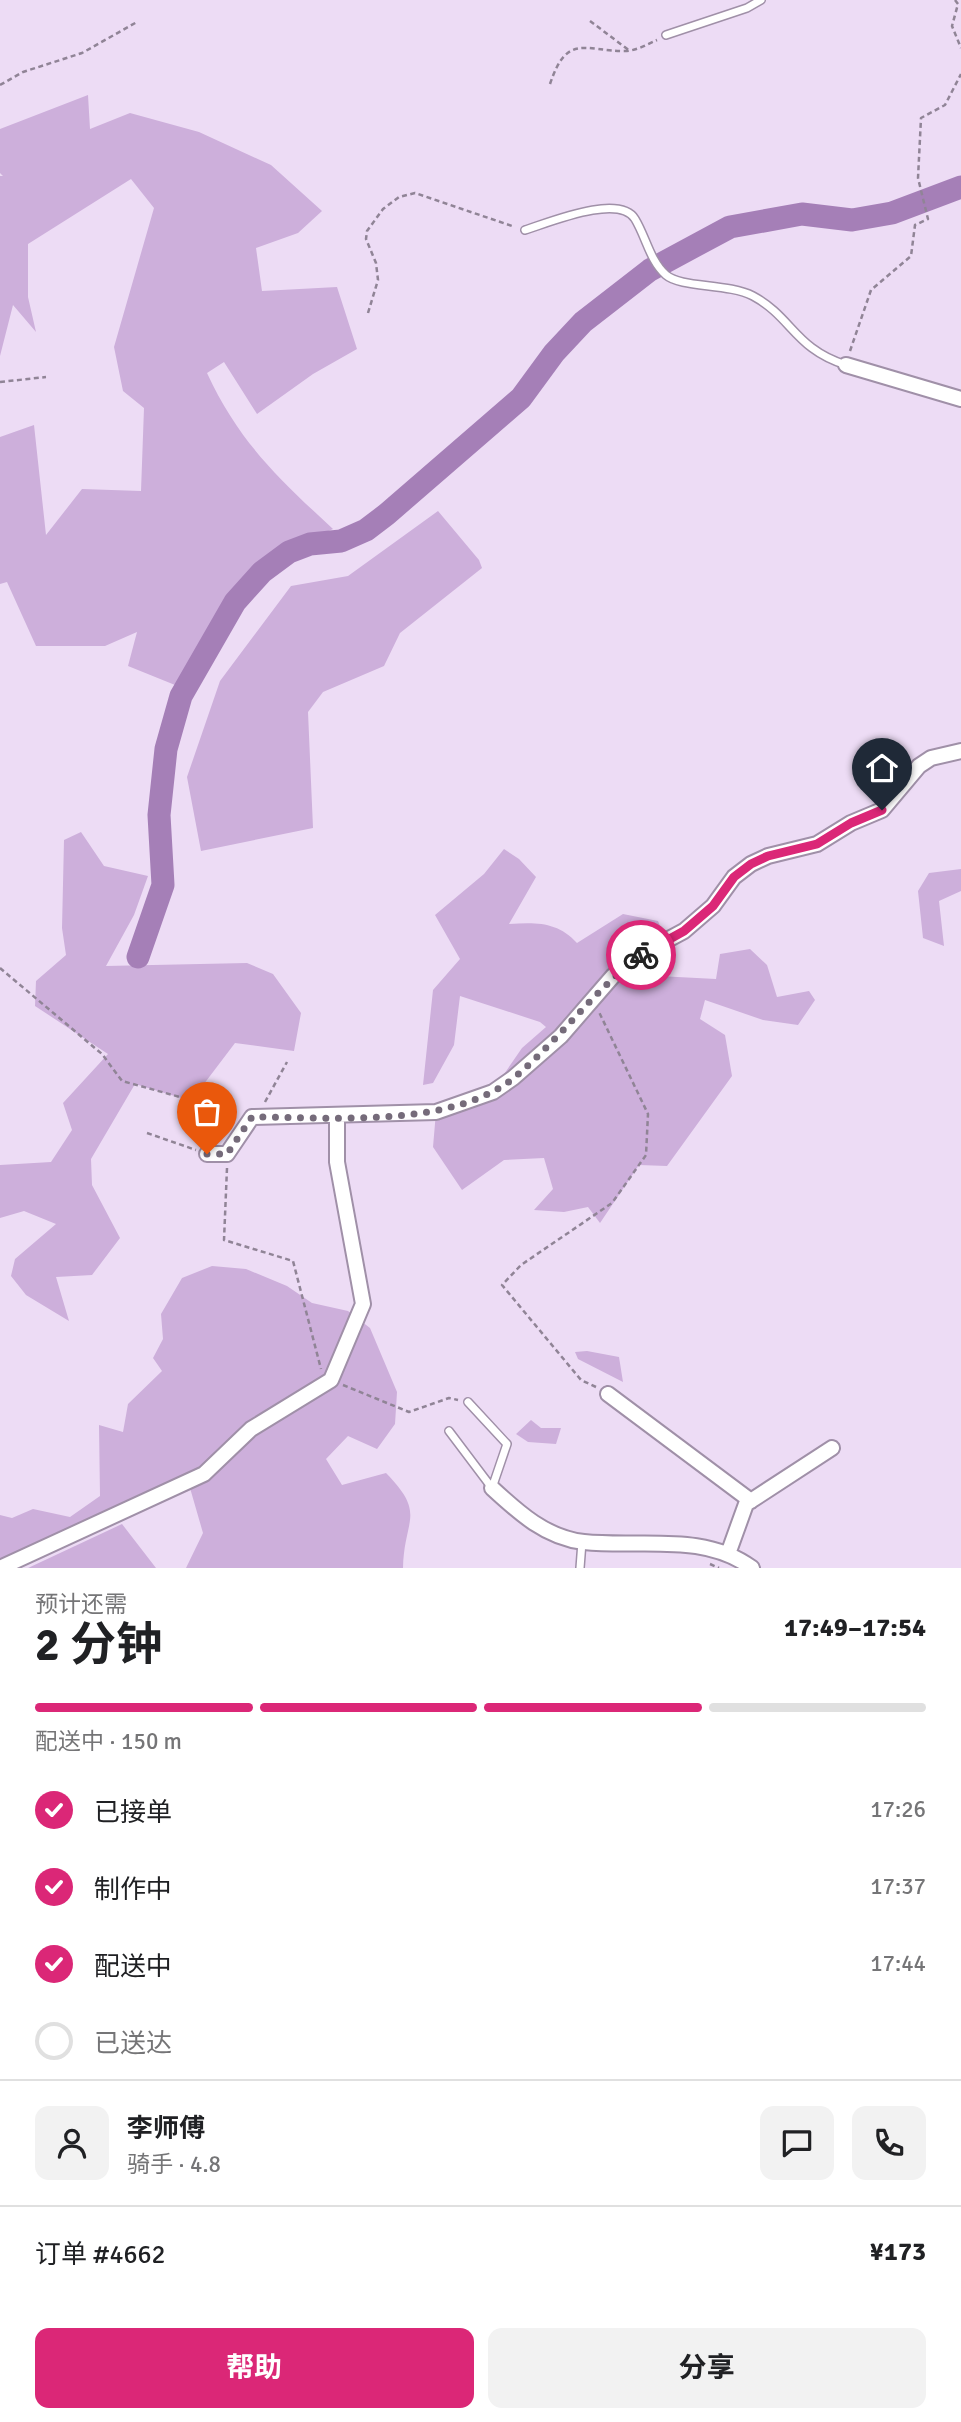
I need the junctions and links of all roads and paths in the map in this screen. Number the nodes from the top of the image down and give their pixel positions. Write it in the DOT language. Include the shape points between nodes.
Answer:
graph roads {
  1 [pos="761,0"];
  2 [pos="958,1"];
  3 [pos="590,21"];
  4 [pos="137,22"];
  5 [pos="666,36"];
  6 [pos="961,48"];
  7 [pos="630,51"];
  8 [pos="961,74"];
  9 [pos="550,84"];
  10 [pos="0,85"];
  11 [pos="525,230"];
  12 [pos="368,313"];
  13 [pos="846,365"];
  14 [pos="46,377"];
  15 [pos="0,382"];
  16 [pos="961,398"];
  17 [pos="961,751"];
  18 [pos="0,968"];
  19 [pos="594,1000"];
  20 [pos="287,1062"];
  21 [pos="252,1117"];
  22 [pos="337,1117"];
  23 [pos="146,1133"];
  24 [pos="207,1154"];
  25 [pos="227,1154"];
  26 [pos="331,1380"];
  27 [pos="608,1394"];
  28 [pos="468,1402"];
  29 [pos="449,1431"];
  30 [pos="832,1448"];
  31 [pos="492,1488"];
  32 [pos="751,1501"];
  33 [pos="582,1542"];
  34 [pos="728,1553"];
  35 [pos="0,1567"];
  36 [pos="580,1568"];
  37 [pos="752,1568"];
  1 -- 5 [label="lane"];
  2 -- 6 [label="path" via="952,26"];
  3 -- 7 [label="path"];
  4 -- 10 [label="path" via="82,53 23,72"];
  5 -- 7 [label="path"];
  7 -- 9 [label="path" via="593,46 574,50 562,56"];
  8 -- 13 [label="path" via="944,106 921,118 918,178 928,219 915,225 911,256 871,290"];
  11 -- 12 [label="path" via="415,193 399,197 367,231 378,280"];
  11 -- 13 [label="lane" via="586,211 624,211 635,217 645,243 667,275 681,282 730,286 752,296 769,306 808,348"];
  13 -- 16 [label="street"];
  14 -- 15 [label="path"];
  17 -- 19 [label="street" via="919,766 882,810 817,844 751,864 734,877 713,906 684,931 613,976"];
  18 -- 21 [label="path" via="102,1054 122,1081"];
  19 -- 22 [label="street" via="513,1078 476,1100 436,1112"];
  19 -- 27 [label="path" via="648,1114 646,1155 612,1203 522,1265 502,1285 581,1380"];
  20 -- 21 [label="path"];
  21 -- 22 [label="street"];
  21 -- 25 [label="street"];
  22 -- 26 [label="street" via="337,1162 363,1304"];
  23 -- 24 [label="path"];
  24 -- 25 [label="street"];
  25 -- 26 [label="path" via="224,1240 293,1261 318,1365"];
  26 -- 28 [label="path" via="409,1412 449,1398"];
  26 -- 35 [label="street" via="251,1429 204,1474"];
  27 -- 32 [label="street"];
  28 -- 31 [label="lane" via="507,1444"];
  29 -- 31 [label="lane"];
  30 -- 32 [label="street"];
  31 -- 33 [label="street" via="531,1524"];
  32 -- 34 [label="street" via="742,1510"];
  33 -- 34 [label="street" via="663,1541"];
  33 -- 36 [label="lane"];
  34 -- 37 [label="street"];
}
